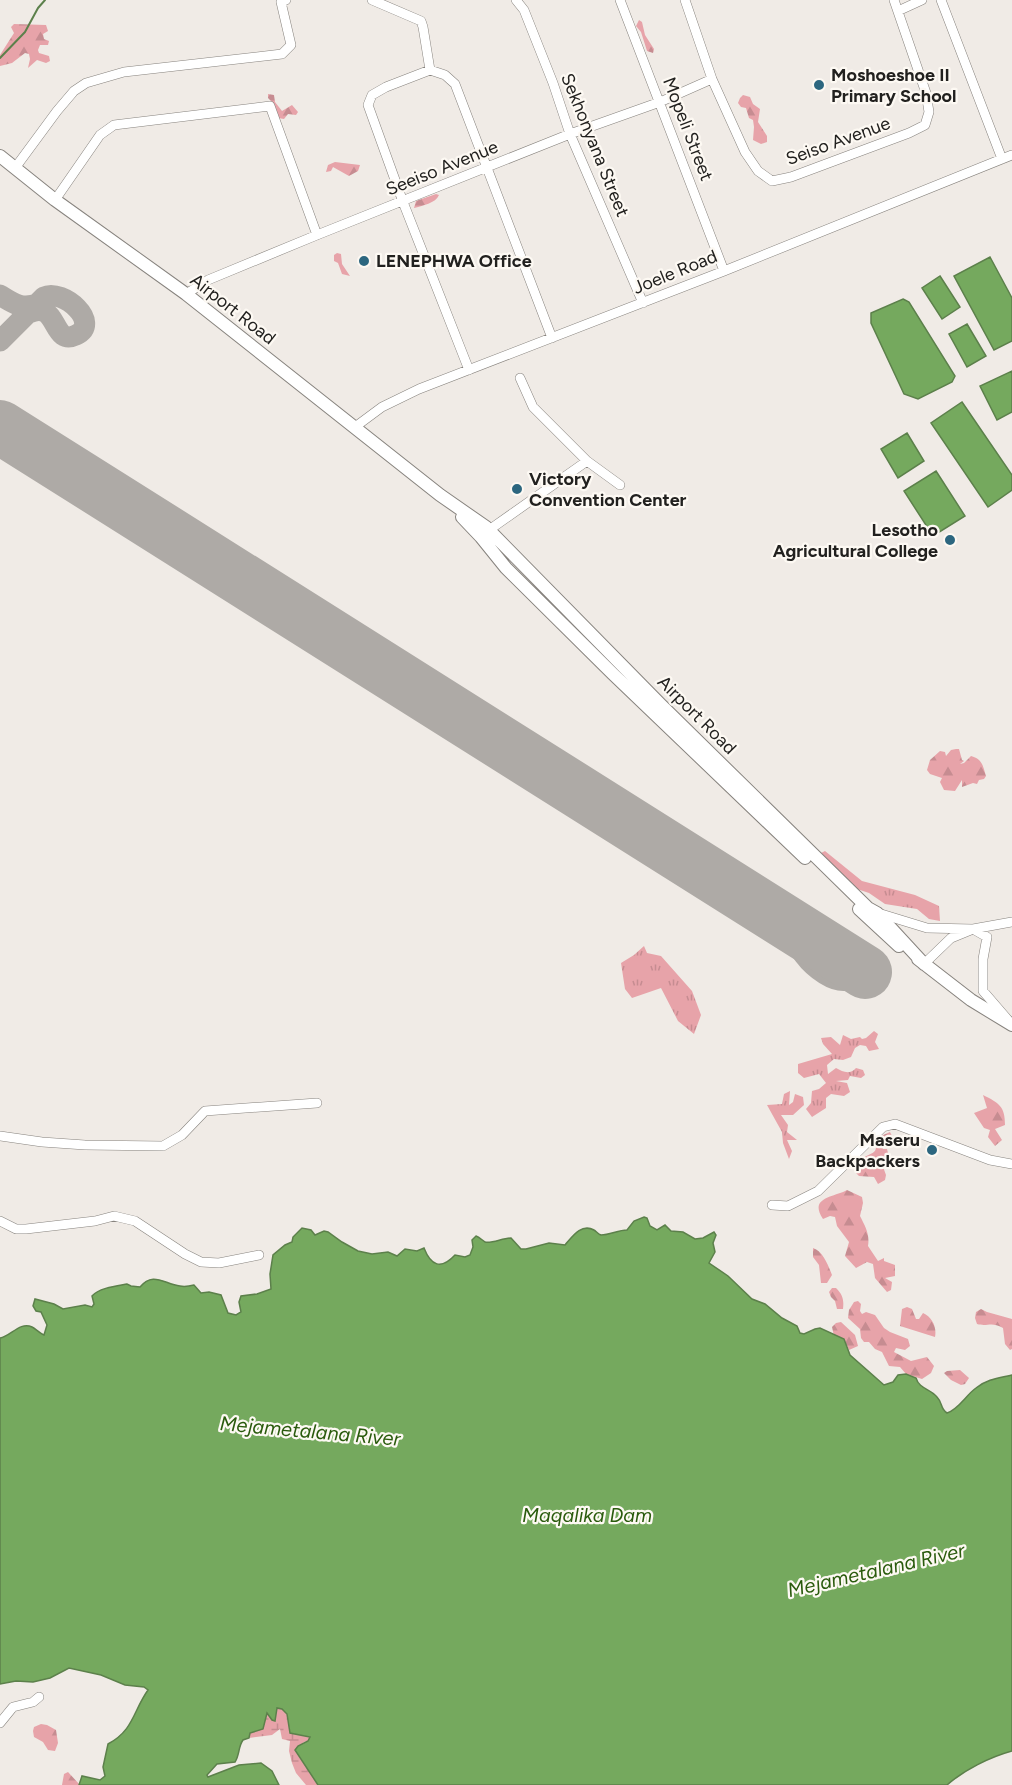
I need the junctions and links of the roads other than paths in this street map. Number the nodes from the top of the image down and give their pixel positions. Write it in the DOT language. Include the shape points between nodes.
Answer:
graph roads {
  1 [pos="286,0"];
  2 [pos="372,0"];
  3 [pos="516,0"];
  4 [pos="620,0"];
  5 [pos="686,0"];
  6 [pos="894,0"];
  7 [pos="922,0"];
  8 [pos="941,0"];
  9 [pos="898,11"];
  10 [pos="430,70"];
  11 [pos="712,80"];
  12 [pos="660,102"];
  13 [pos="570,134"];
  14 [pos="1012,155"];
  15 [pos="0,156"];
  16 [pos="1002,159"];
  17 [pos="15,168"];
  18 [pos="488,168"];
  19 [pos="55,200"];
  20 [pos="403,201"];
  21 [pos="317,235"];
  22 [pos="724,271"];
  23 [pos="186,294"];
  24 [pos="643,303"];
  25 [pos="552,338"];
  26 [pos="469,370"];
  27 [pos="520,378"];
  28 [pos="355,427"];
  29 [pos="587,461"];
  30 [pos="620,485"];
  31 [pos="440,495"];
  32 [pos="489,530"];
  33 [pos="877,913"];
  34 [pos="1012,922"];
  35 [pos="973,929"];
  36 [pos="924,964"];
  37 [pos="1012,1024"];
  38 [pos="317,1103"];
  39 [pos="0,1136"];
  40 [pos="1012,1164"];
  41 [pos="772,1205"];
  42 [pos="0,1221"];
  43 [pos="259,1255"];
  44 [pos="39,1697"];
  45 [pos="0,1723"];
  1 -- 17 [label="street" via="281,2 291,45 282,54 124,72 87,83 74,91 57,111"];
  2 -- 10 [label="street" via="421,21"];
  3 -- 13 [label="street, Sekhonyana Street" via="524,10"];
  4 -- 12 [label="street, Mopeli Street"];
  5 -- 11 [label="street, Seiso Avenue"];
  6 -- 9 [label="street, Seiso Avenue"];
  7 -- 9 [label="street"];
  8 -- 16 [label="street"];
  9 -- 11 [label="street, Seiso Avenue" via="926,93 929,112 925,125 813,169 772,181 758,171"];
  10 -- 18 [label="street" via="455,84"];
  10 -- 20 [label="street" via="386,87 372,95 368,105"];
  11 -- 12 [label="street, Seeiso Avenue"];
  12 -- 13 [label="street, Seeiso Avenue"];
  12 -- 22 [label="street, Mopeli Street"];
  13 -- 18 [label="street, Seeiso Avenue"];
  13 -- 24 [label="street, Sekhonyana Street"];
  14 -- 16 [label="street, Joele Road"];
  15 -- 17 [label="main road, Airport Road"];
  16 -- 22 [label="street, Joele Road"];
  17 -- 19 [label="main road, Airport Road"];
  18 -- 20 [label="street, Seeiso Avenue"];
  18 -- 25 [label="street"];
  19 -- 21 [label="street" via="100,135 114,125 270,106"];
  19 -- 23 [label="main road, Airport Road"];
  20 -- 21 [label="street, Seeiso Avenue"];
  20 -- 26 [label="street"];
  21 -- 23 [label="street, Seeiso Avenue" via="208,280"];
  22 -- 24 [label="street, Joele Road"];
  23 -- 28 [label="main road, Airport Road"];
  24 -- 25 [label="street, Joele Road"];
  25 -- 26 [label="street, Joele Road"];
  26 -- 28 [label="street, Joele Road" via="382,407"];
  27 -- 29 [label="street" via="533,407"];
  28 -- 31 [label="main road, Airport Road"];
  29 -- 30 [label="street"];
  29 -- 32 [label="street"];
  31 -- 32 [label="main road, Airport Road"];
  31 -- 36 [label="main road, Airport Road" via="506,568 613,674 894,942"];
  32 -- 33 [label="main road, Airport Road" via="686,729"];
  33 -- 35 [label="street" via="927,928"];
  33 -- 36 [label="main road, Airport Road"];
  34 -- 35 [label="street"];
  35 -- 36 [label="street" via="951,938"];
  35 -- 37 [label="street" via="987,938 984,991"];
  36 -- 37 [label="main road, Airport Road" via="971,1000"];
  38 -- 39 [label="street" via="205,1111 182,1135 163,1146 74,1144"];
  40 -- 41 [label="street" via="990,1160 895,1124 883,1127 818,1191 788,1206"];
  42 -- 43 [label="street" via="26,1229 114,1216 135,1221 201,1262 219,1263"];
  44 -- 45 [label="street" via="13,1707"];
}
